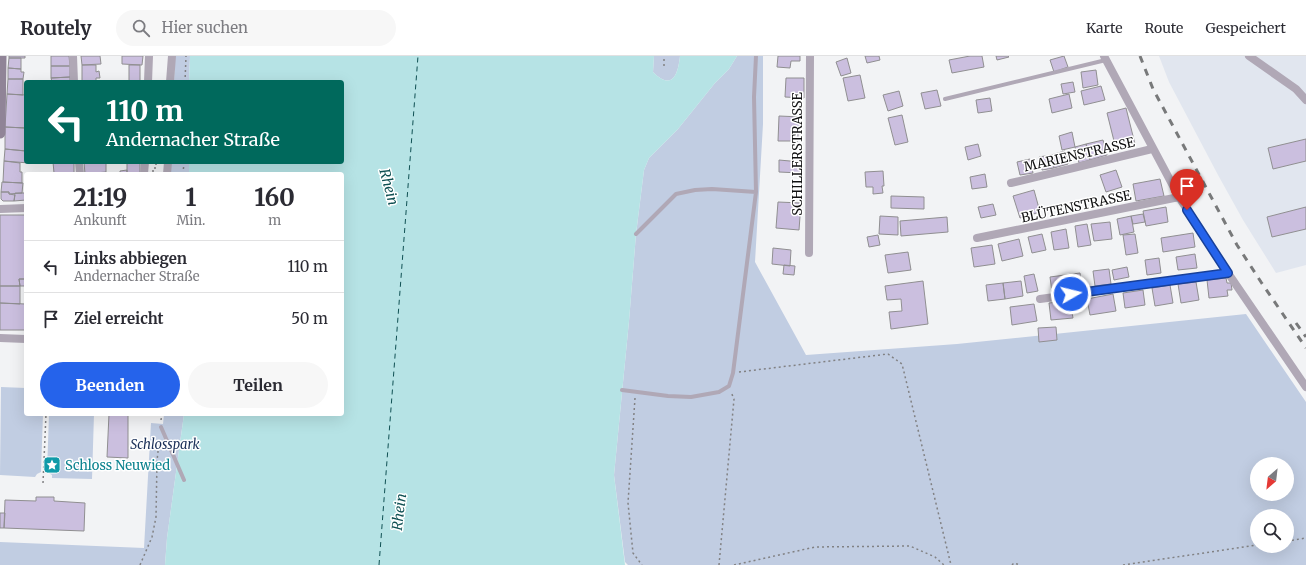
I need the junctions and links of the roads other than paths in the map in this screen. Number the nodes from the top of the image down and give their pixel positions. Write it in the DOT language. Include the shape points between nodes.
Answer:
graph roads {
  1 [pos="73,56"];
  2 [pos="149,56"];
  3 [pos="172,56"];
  4 [pos="756,56"];
  5 [pos="810,56"];
  6 [pos="1249,56"];
  7 [pos="1,58"];
  8 [pos="1105,58"];
  9 [pos="74,80"];
  10 [pos="148,80"];
  11 [pos="170,80"];
  12 [pos="945,99"];
  13 [pos="1306,100"];
  14 [pos="0,133"];
  15 [pos="1152,149"];
  16 [pos="1011,182"];
  17 [pos="756,192"];
  18 [pos="1179,197"];
  19 [pos="24,208"];
  20 [pos="0,209"];
  21 [pos="636,234"];
  22 [pos="977,238"];
  23 [pos="809,253"];
  24 [pos="1228,273"];
  25 [pos="1040,298"];
  26 [pos="0,338"];
  27 [pos="24,339"];
  28 [pos="1306,387"];
  29 [pos="622,390"];
  30 [pos="161,427"];
  31 [pos="184,480"];
  1 -- 9 [label="street"];
  2 -- 10 [label="street"];
  3 -- 11 [label="street"];
  4 -- 17 [label="lane"];
  5 -- 23 [label="street, SCHILLERSTRASSE"];
  6 -- 13 [label="street" via="1296,89"];
  7 -- 14 [label="street"];
  8 -- 12 [label="lane"];
  8 -- 15 [label="street"];
  15 -- 16 [label="street, MARIENSTRASSE"];
  15 -- 18 [label="street"];
  17 -- 21 [label="lane" via="712,189 676,194"];
  17 -- 29 [label="lane" via="733,373 729,386 719,392 690,397"];
  18 -- 22 [label="street, BLÜTENSTRASSE"];
  18 -- 24 [label="street"];
  19 -- 20 [label="street"];
  24 -- 25 [label="street"];
  24 -- 28 [label="street"];
  26 -- 27 [label="street"];
  30 -- 31 [label="lane"];
}
